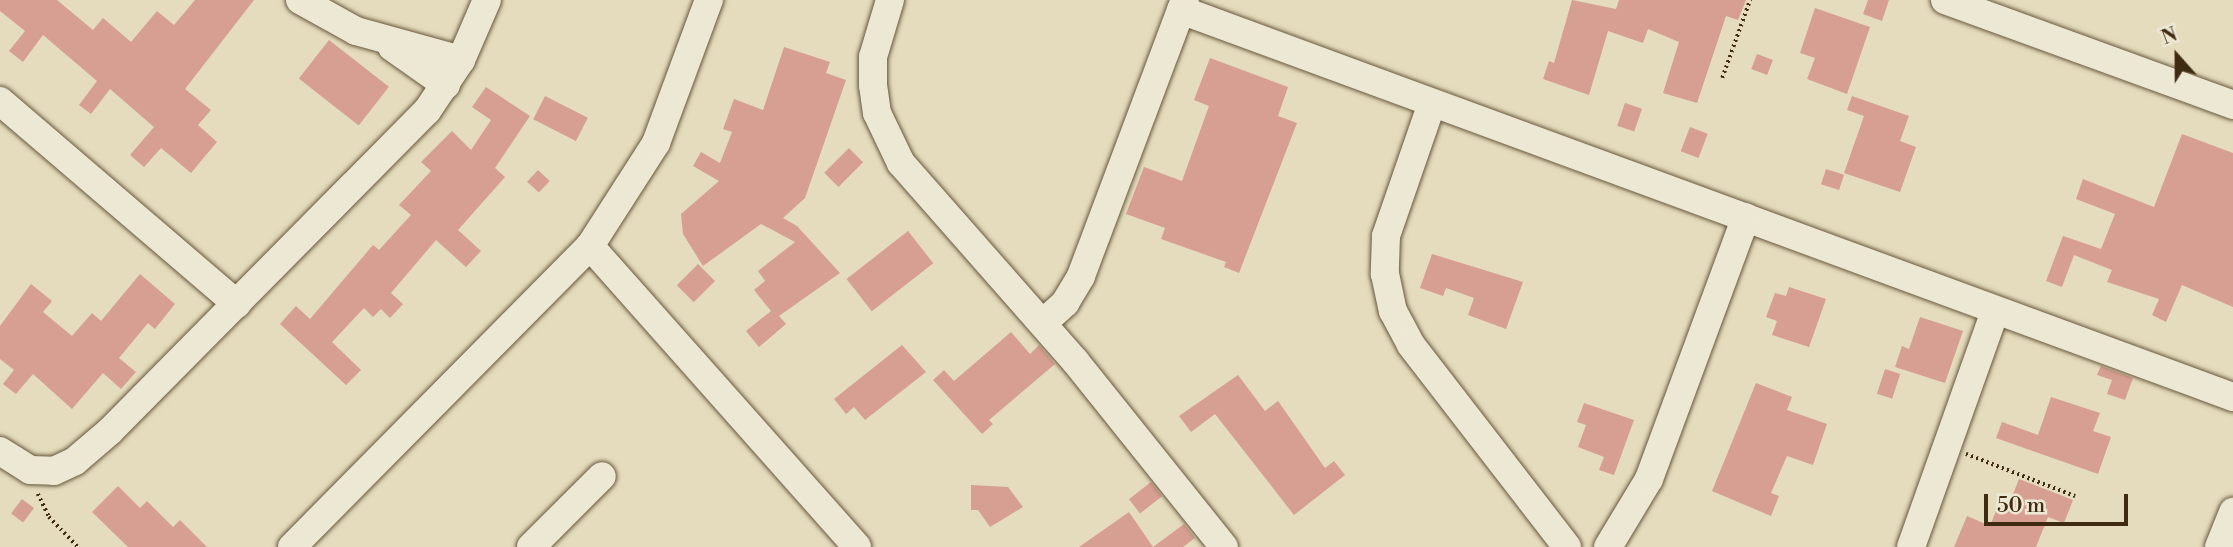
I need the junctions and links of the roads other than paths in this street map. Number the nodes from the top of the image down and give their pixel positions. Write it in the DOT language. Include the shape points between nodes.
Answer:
graph roads {
  1 [pos="300,0"];
  2 [pos="486,0"];
  3 [pos="709,0"];
  4 [pos="890,0"];
  5 [pos="1945,0"];
  6 [pos="1183,5"];
  7 [pos="381,40"];
  8 [pos="461,60"];
  9 [pos="446,85"];
  10 [pos="0,101"];
  11 [pos="1432,103"];
  12 [pos="2233,105"];
  13 [pos="1746,217"];
  14 [pos="590,246"];
  15 [pos="237,304"];
  16 [pos="1996,312"];
  17 [pos="1042,323"];
  18 [pos="2233,397"];
  19 [pos="110,431"];
  20 [pos="0,451"];
  21 [pos="0,463"];
  22 [pos="602,476"];
  23 [pos="2233,512"];
  24 [pos="292,547"];
  25 [pos="531,547"];
  26 [pos="857,547"];
  27 [pos="1224,547"];
  28 [pos="1567,547"];
  29 [pos="1608,547"];
  30 [pos="1910,547"];
  31 [pos="2219,547"];
  1 -- 7 [label="street" via="331,20"];
  2 -- 8 [label="street"];
  3 -- 14 [label="street" via="656,143"];
  4 -- 17 [label="street" via="873,57 877,113 887,139 916,182"];
  5 -- 12 [label="street"];
  6 -- 11 [label="street"];
  6 -- 17 [label="street" via="1081,276 1065,303"];
  7 -- 8 [label="street"];
  7 -- 9 [label="street"];
  8 -- 9 [label="street"];
  9 -- 15 [label="street" via="406,135"];
  10 -- 15 [label="street"];
  11 -- 13 [label="street"];
  11 -- 28 [label="street" via="1386,236 1385,274 1393,311 1411,345"];
  13 -- 16 [label="street"];
  13 -- 29 [label="street" via="1649,479"];
  14 -- 24 [label="street"];
  14 -- 26 [label="street"];
  15 -- 19 [label="street"];
  16 -- 18 [label="street"];
  16 -- 30 [label="street"];
  17 -- 27 [label="street"];
  19 -- 20 [label="street" via="75,461 54,471 30,470"];
  19 -- 21 [label="street" via="74,476 56,486 35,486"];
  22 -- 25 [label="street"];
  23 -- 31 [label="street"];
}
